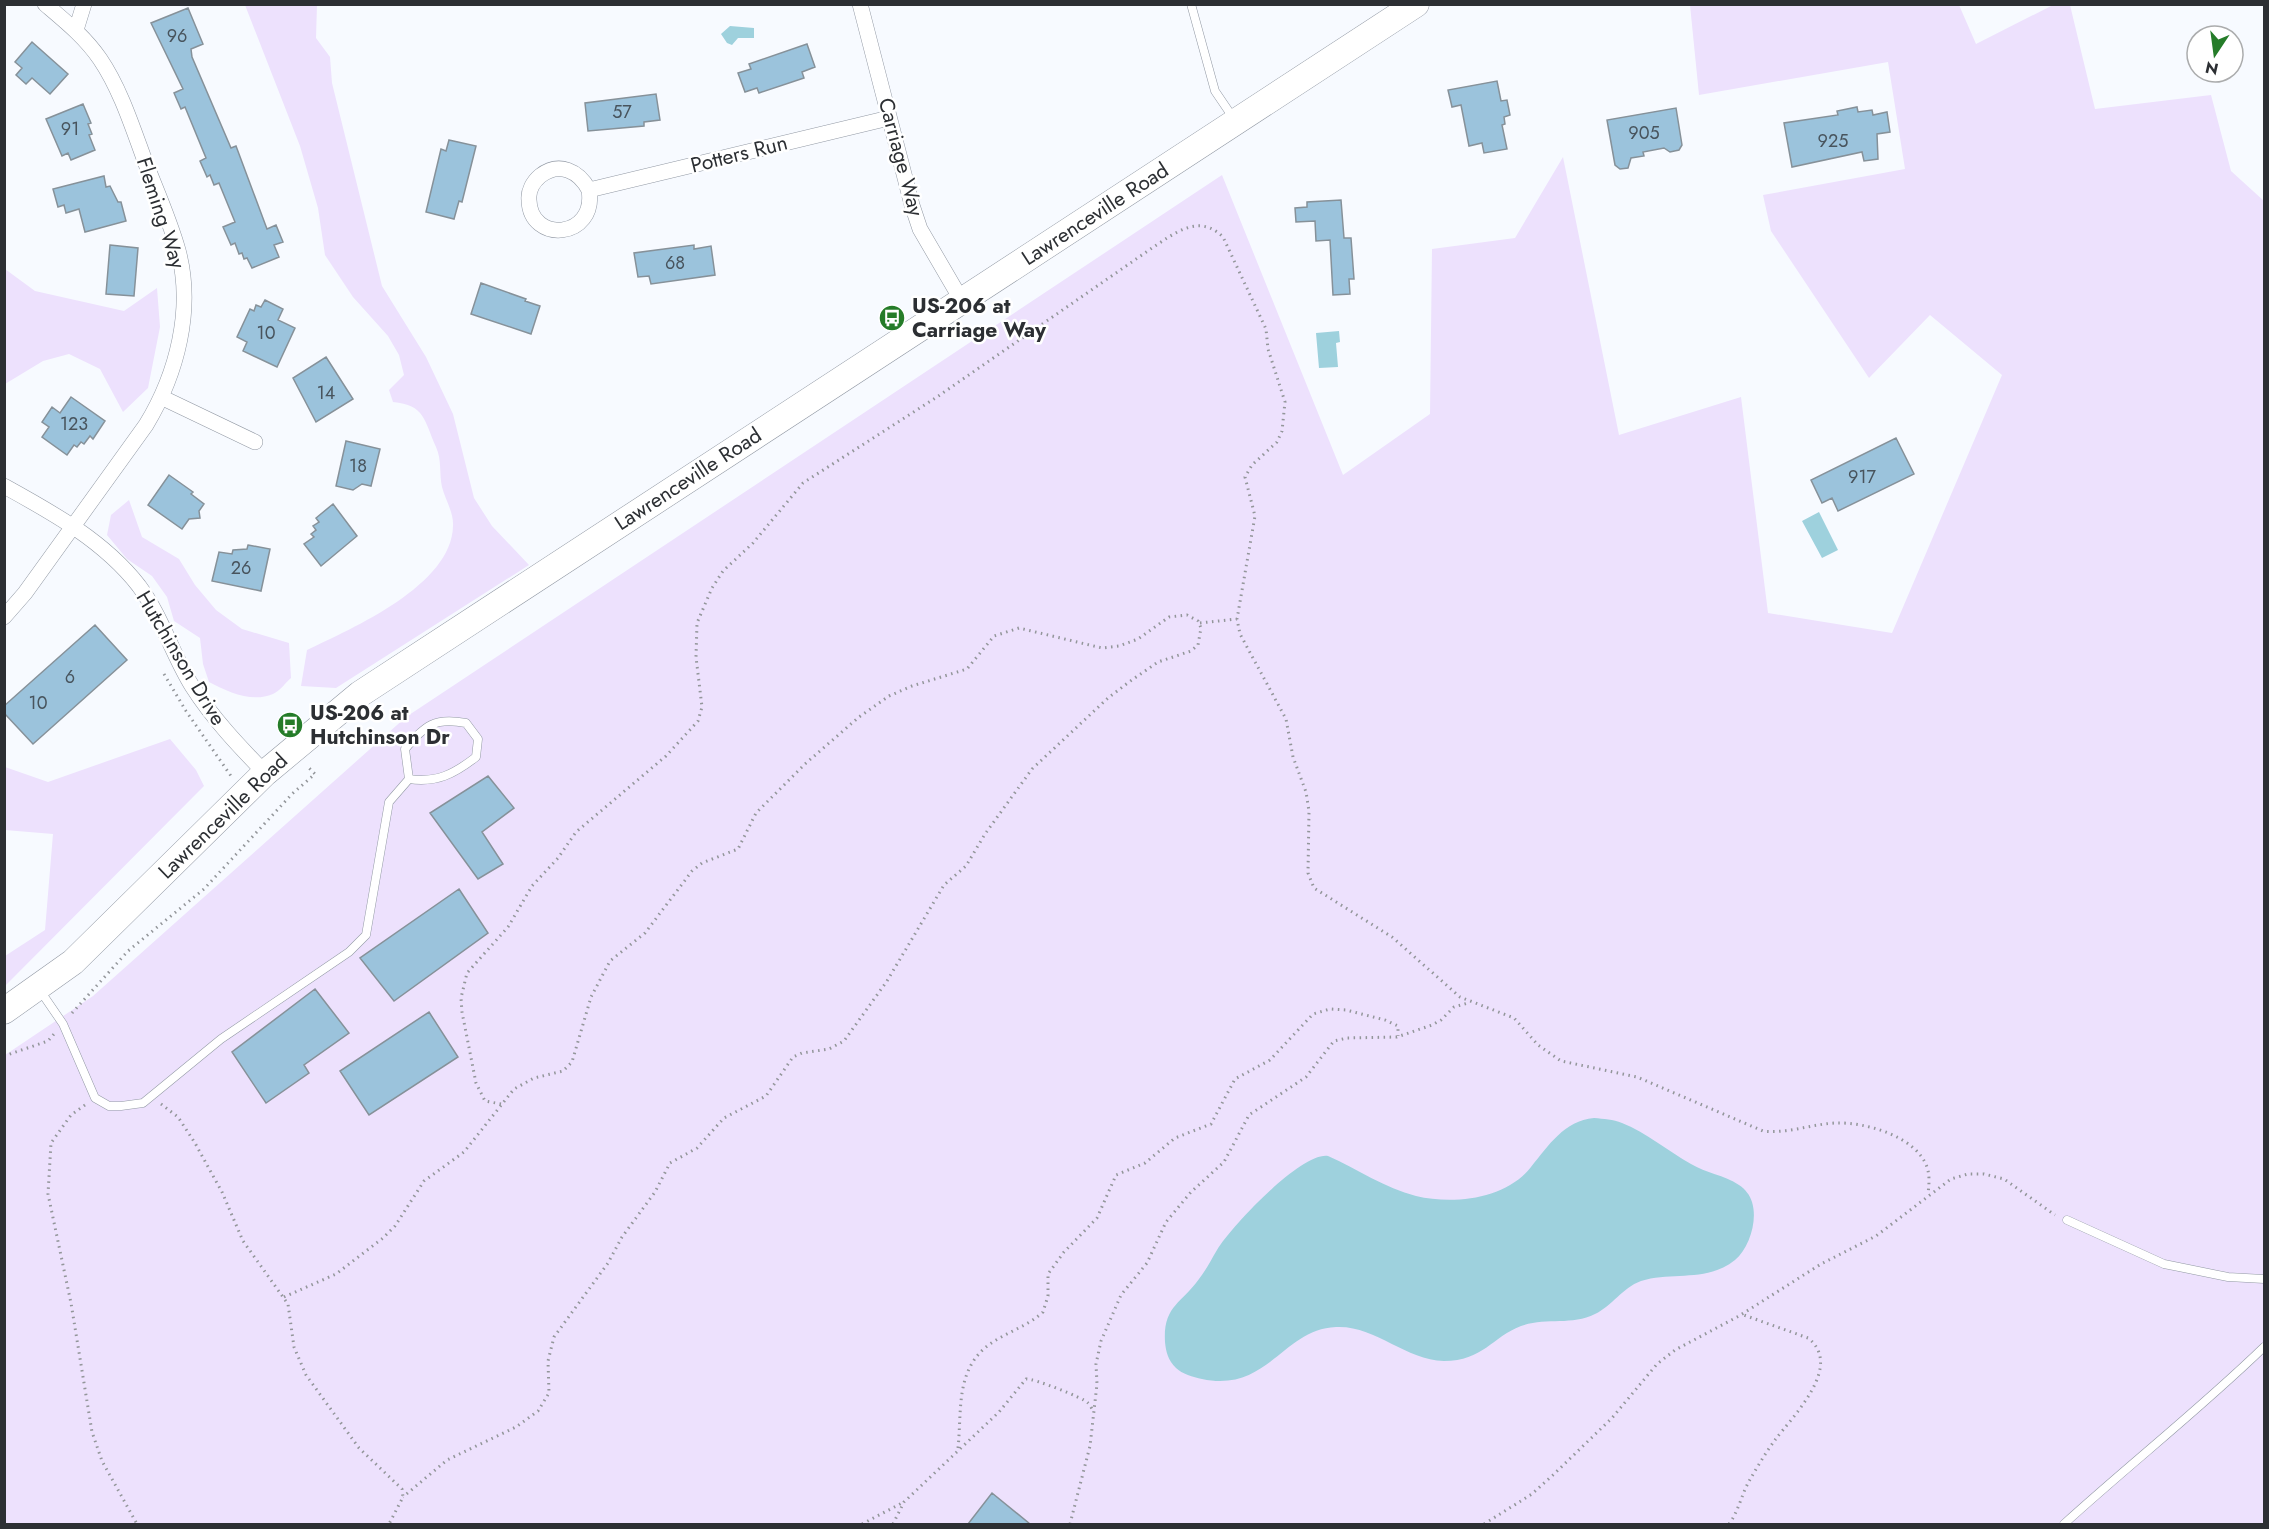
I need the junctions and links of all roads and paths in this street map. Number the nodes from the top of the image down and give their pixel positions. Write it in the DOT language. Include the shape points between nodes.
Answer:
graph roads {
  1 [pos="45,4"];
  2 [pos="84,4"];
  3 [pos="860,4"];
  4 [pos="1191,4"];
  5 [pos="1416,4"];
  6 [pos="76,30"];
  7 [pos="889,118"];
  8 [pos="1236,122"];
  9 [pos="589,190"];
  10 [pos="962,301"];
  11 [pos="163,398"];
  12 [pos="255,442"];
  13 [pos="4,486"];
  14 [pos="73,526"];
  15 [pos="4,617"];
  16 [pos="1236,619"];
  17 [pos="1199,623"];
  18 [pos="291,750"];
  19 [pos="266,774"];
  20 [pos="409,779"];
  21 [pos="38,988"];
  22 [pos="1472,1003"];
  23 [pos="4,1011"];
  24 [pos="63,1024"];
  25 [pos="1397,1037"];
  26 [pos="4,1056"];
  27 [pos="154,1092"];
  28 [pos="95,1098"];
  29 [pos="501,1104"];
  30 [pos="1928,1194"];
  31 [pos="2067,1220"];
  32 [pos="2265,1279"];
  33 [pos="284,1297"];
  34 [pos="1741,1314"];
  35 [pos="2265,1347"];
  36 [pos="1094,1413"];
  37 [pos="958,1448"];
  38 [pos="403,1497"];
  39 [pos="904,1502"];
  40 [pos="137,1524"];
  41 [pos="389,1524"];
  42 [pos="862,1524"];
  43 [pos="892,1524"];
  44 [pos="1070,1524"];
  45 [pos="1484,1524"];
  46 [pos="1729,1524"];
  47 [pos="2064,1524"];
  1 -- 6 [label="street, Fleming Way"];
  2 -- 6 [label="street"];
  3 -- 7 [label="street, Carriage Way"];
  4 -- 8 [label="lane" via="1215,91"];
  5 -- 8 [label="highway, Lawrenceville Road"];
  6 -- 11 [label="street, Fleming Way" via="100,59 119,93 178,251 183,312 173,371"];
  7 -- 9 [label="street, Potters Run"];
  7 -- 10 [label="street, Carriage Way" via="920,229"];
  8 -- 10 [label="highway, Lawrenceville Road"];
  9 -- 9 [label="street" via="576,173 566,169 546,172 531,187 530,208 541,225 560,231 569,229 585,218"];
  10 -- 18 [label="highway, Lawrenceville Road" via="416,656 360,694"];
  11 -- 12 [label="street"];
  11 -- 14 [label="street, Fleming Way"];
  13 -- 14 [label="street, Hutchinson Drive"];
  14 -- 15 [label="street, Fleming Way"];
  14 -- 19 [label="street, Hutchinson Drive" via="114,558 138,586 158,614 192,686 225,732"];
  16 -- 17 [label="path"];
  16 -- 22 [label="path" via="1240,634 1286,719 1293,757 1306,792 1308,873 1314,888 1392,937 1460,997"];
  16 -- 29 [label="path" via="1256,516 1245,477 1277,442 1285,402 1268,349 1266,329 1223,237 1215,229 1194,225 1152,248 937,397 803,483 753,543 723,571 697,623 696,657 702,707 698,722 666,756 576,832 532,886 508,927 467,973 462,1012 476,1083 485,1101"];
  17 -- 29 [label="path" via="1195,617 1169,617 1138,639 1102,648 1041,632 1006,630 994,636 967,669 912,686 870,708 756,813 738,849 692,871 645,933 610,961 591,996 572,1062 553,1075 525,1082"];
  17 -- 38 [label="path" via="1198,645 1158,662 1129,682 1032,769 966,866 944,885 887,981 844,1041 837,1047 793,1058 766,1096 724,1118 697,1148 670,1163 608,1263 554,1337 548,1361 549,1393 538,1411 516,1427 447,1460"];
  18 -- 19 [label="highway, Lawrenceville Road"];
  18 -- 24 [label="path" via="315,774 204,889 128,951"];
  19 -- 21 [label="highway, Lawrenceville Road" via="73,962"];
  20 -- 20 [label="lane" via="428,781 454,774 476,757 478,739 466,723 447,719 425,726 405,748"];
  20 -- 27 [label="lane" via="389,802 366,935 349,952 221,1039"];
  21 -- 23 [label="highway, Lawrenceville Road"];
  21 -- 24 [label="lane"];
  22 -- 25 [label="path" via="1460,1004 1441,1020"];
  22 -- 30 [label="path" via="1514,1018 1538,1045 1561,1061 1637,1077 1763,1131 1785,1132 1846,1123 1886,1133 1919,1153 1928,1172"];
  24 -- 26 [label="path" via="48,1041"];
  24 -- 28 [label="lane"];
  25 -- 36 [label="path" via="1334,1041 1306,1077 1249,1115 1232,1153 1166,1222 1147,1263 1121,1294 1097,1354"];
  25 -- 37 [label="path" via="1398,1026 1385,1020 1346,1010 1313,1014 1270,1059 1235,1079 1211,1124 1175,1138 1145,1163 1116,1175 1097,1218 1048,1274 1043,1312 991,1344 966,1373"];
  27 -- 28 [label="lane" via="143,1103 121,1106 109,1106"];
  27 -- 33 [label="path" via="160,1103 178,1117 195,1143 243,1241"];
  28 -- 40 [label="path" via="71,1115 51,1143 48,1194 92,1432 102,1461"];
  29 -- 33 [label="path" via="464,1152 424,1181 383,1238 336,1274"];
  30 -- 31 [label="path" via="1951,1179 1984,1174 2004,1179"];
  30 -- 34 [label="path" via="1876,1236 1821,1264"];
  31 -- 32 [label="lane" via="2164,1264 2228,1277"];
  33 -- 38 [label="path" via="298,1362 346,1433 397,1484"];
  34 -- 45 [label="path" via="1657,1364 1612,1418 1532,1494"];
  34 -- 46 [label="path" via="1808,1338 1816,1344 1821,1363 1798,1414 1775,1440"];
  35 -- 47 [label="lane"];
  36 -- 37 [label="path" via="1084,1400 1040,1380 1026,1379 999,1412"];
  36 -- 44 [label="path" via="1082,1484"];
  37 -- 39 [label="path"];
  38 -- 41 [label="path"];
  39 -- 42 [label="path"];
  39 -- 43 [label="path"];
}
